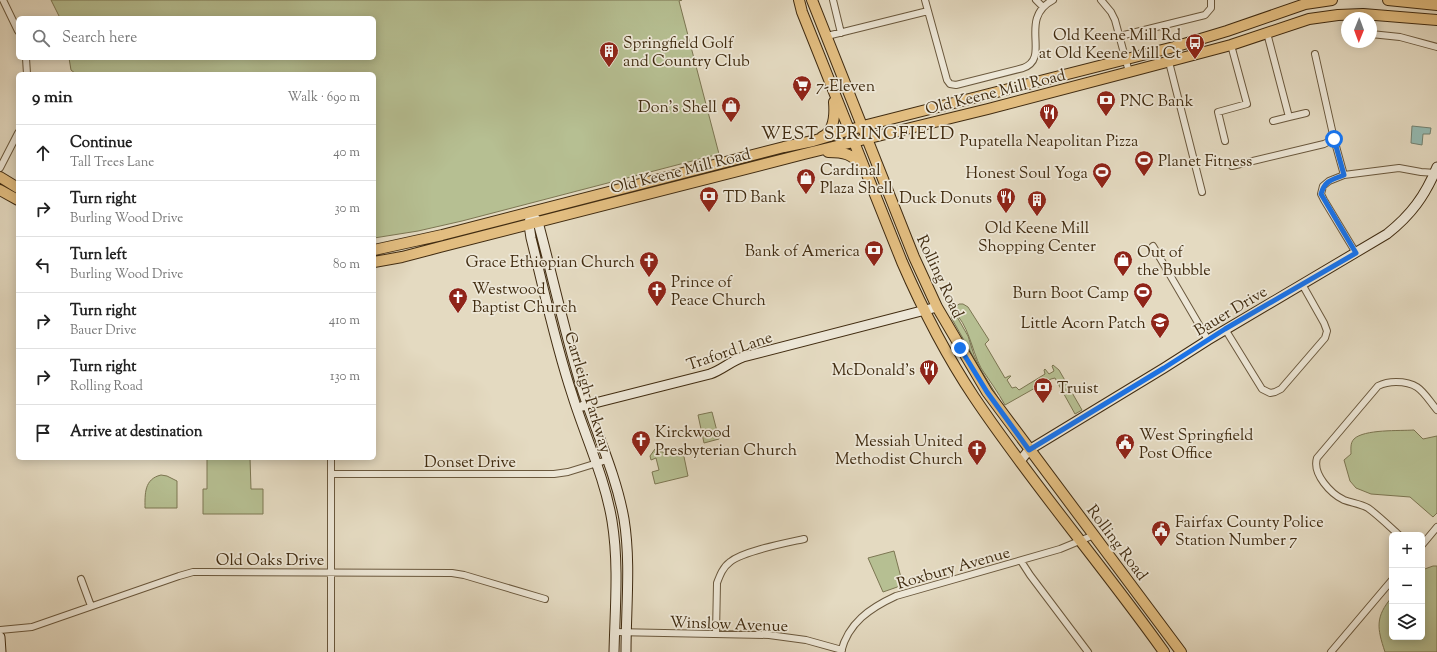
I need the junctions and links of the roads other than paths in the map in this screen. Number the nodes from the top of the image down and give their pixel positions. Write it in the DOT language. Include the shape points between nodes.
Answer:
graph roads {
  1 [pos="3,0"];
  2 [pos="799,0"];
  3 [pos="812,0"];
  4 [pos="833,0"];
  5 [pos="926,0"];
  6 [pos="1036,0"];
  7 [pos="1053,0"];
  8 [pos="1101,0"];
  9 [pos="1211,0"];
  10 [pos="1332,0"];
  11 [pos="1388,0"];
  12 [pos="1304,2"];
  13 [pos="1437,5"];
  14 [pos="1043,7"];
  15 [pos="928,11"];
  16 [pos="1437,20"];
  17 [pos="16,27"];
  18 [pos="841,33"];
  19 [pos="1267,33"];
  20 [pos="1377,35"];
  21 [pos="827,36"];
  22 [pos="1120,36"];
  23 [pos="1231,45"];
  24 [pos="1437,47"];
  25 [pos="1315,54"];
  26 [pos="1125,59"];
  27 [pos="26,60"];
  28 [pos="1169,62"];
  29 [pos="27,72"];
  30 [pos="1129,72"];
  31 [pos="834,92"];
  32 [pos="1306,112"];
  33 [pos="1289,117"];
  34 [pos="1273,121"];
  35 [pos="863,126"];
  36 [pos="849,131"];
  37 [pos="16,138"];
  38 [pos="867,138"];
  39 [pos="1334,139"];
  40 [pos="813,141"];
  41 [pos="1225,141"];
  42 [pos="854,142"];
  43 [pos="812,152"];
  44 [pos="1232,166"];
  45 [pos="0,168"];
  46 [pos="865,169"];
  47 [pos="1436,171"];
  48 [pos="1344,175"];
  49 [pos="0,177"];
  50 [pos="16,187"];
  51 [pos="0,190"];
  52 [pos="1202,192"];
  53 [pos="16,199"];
  54 [pos="530,212"];
  55 [pos="534,223"];
  56 [pos="1153,246"];
  57 [pos="376,250"];
  58 [pos="1356,253"];
  59 [pos="376,262"];
  60 [pos="1302,284"];
  61 [pos="937,307"];
  62 [pos="924,310"];
  63 [pos="1225,329"];
  64 [pos="1208,340"];
  65 [pos="588,405"];
  66 [pos="576,409"];
  67 [pos="1437,410"];
  68 [pos="1029,450"];
  69 [pos="331,460"];
  70 [pos="607,460"];
  71 [pos="1020,461"];
  72 [pos="596,463"];
  73 [pos="331,474"];
  74 [pos="1437,527"];
  75 [pos="1396,532"];
  76 [pos="1094,535"];
  77 [pos="804,539"];
  78 [pos="1081,540"];
  79 [pos="1425,541"];
  80 [pos="1021,561"];
  81 [pos="331,572"];
  82 [pos="81,579"];
  83 [pos="1389,584"];
  84 [pos="545,599"];
  85 [pos="91,606"];
  86 [pos="0,630"];
  87 [pos="614,632"];
  88 [pos="626,633"];
  89 [pos="716,634"];
  90 [pos="0,637"];
  91 [pos="842,651"];
  92 [pos="2,652"];
  93 [pos="331,652"];
  94 [pos="614,652"];
  95 [pos="626,652"];
  96 [pos="1088,652"];
  97 [pos="1164,652"];
  98 [pos="1181,652"];
  99 [pos="1331,652"];
  1 -- 17 [label="street"];
  2 -- 31 [label="main road, Rolling Road"];
  3 -- 21 [label="main road, Rolling Road"];
  4 -- 18 [label="street"];
  5 -- 15 [label="street"];
  6 -- 14 [label="street"];
  7 -- 14 [label="street"];
  8 -- 22 [label="street" via="1111,12"];
  9 -- 22 [label="street" via="1212,5 1205,15"];
  10 -- 12 [label="main road, Old Keene Mill Road"];
  11 -- 13 [label="main road"];
  12 -- 26 [label="main road, Old Keene Mill Road" via="1227,31"];
  14 -- 15 [label="street" via="1036,20 1036,56 1030,65 956,85 946,80"];
  15 -- 18 [label="street"];
  16 -- 19 [label="main road, Old Keene Mill Road" via="1363,14 1338,15 1309,18"];
  18 -- 21 [label="street"];
  19 -- 23 [label="main road, Old Keene Mill Road"];
  19 -- 33 [label="street"];
  20 -- 24 [label="street" via="1400,37"];
  21 -- 35 [label="main road, Rolling Road"];
  22 -- 26 [label="street"];
  23 -- 28 [label="main road, Old Keene Mill Road"];
  23 -- 41 [label="street" via="1247,104 1218,112"];
  25 -- 39 [label="street"];
  26 -- 30 [label="street"];
  26 -- 35 [label="main road, Old Keene Mill Road"];
  27 -- 29 [label="street"];
  28 -- 30 [label="main road, Old Keene Mill Road"];
  28 -- 52 [label="street"];
  30 -- 38 [label="main road, Old Keene Mill Road"];
  31 -- 36 [label="main road, Rolling Road"];
  31 -- 40 [label="main road" via="835,112 831,128 827,134"];
  32 -- 33 [label="street"];
  33 -- 34 [label="street"];
  35 -- 36 [label="main road, Old Keene Mill Road"];
  35 -- 38 [label="main road, Rolling Road"];
  36 -- 40 [label="main road, Old Keene Mill Road"];
  36 -- 42 [label="main road, Rolling Road"];
  37 -- 45 [label="street"];
  38 -- 42 [label="main road, Old Keene Mill Road"];
  38 -- 61 [label="main road, Rolling Road"];
  39 -- 44 [label="street" via="1324,144"];
  39 -- 48 [label="street"];
  40 -- 54 [label="main road, Old Keene Mill Road"];
  42 -- 43 [label="main road, Old Keene Mill Road"];
  42 -- 46 [label="main road, Rolling Road"];
  43 -- 46 [label="main road" via="845,153"];
  43 -- 55 [label="main road, Old Keene Mill Road"];
  46 -- 62 [label="main road, Rolling Road"];
  47 -- 48 [label="street" via="1421,172 1399,168"];
  47 -- 58 [label="street, Bauer Drive" via="1412,211 1387,234"];
  48 -- 58 [label="street" via="1329,181 1323,186 1321,194"];
  49 -- 50 [label="main road"];
  51 -- 53 [label="main road"];
  54 -- 55 [label="street, Carrleigh Parkway"];
  54 -- 57 [label="main road, Old Keene Mill Road"];
  55 -- 59 [label="main road, Old Keene Mill Road"];
  55 -- 65 [label="street, Carrleigh Parkway"];
  55 -- 66 [label="street, Carrleigh Parkway" via="531,238"];
  56 -- 64 [label="street"];
  58 -- 60 [label="street, Bauer Drive"];
  60 -- 63 [label="street, Bauer Drive"];
  60 -- 63 [label="street" via="1324,323 1325,338 1281,389 1270,393 1262,389"];
  61 -- 62 [label="street, Traford Lane"];
  61 -- 68 [label="main road, Rolling Road" via="987,392"];
  62 -- 65 [label="street, Traford Lane" via="744,357 710,374"];
  62 -- 71 [label="main road, Rolling Road" via="974,397"];
  63 -- 64 [label="street, Bauer Drive"];
  64 -- 68 [label="street, Bauer Drive"];
  65 -- 66 [label="street, Traford Lane"];
  65 -- 70 [label="street, Carrleigh Parkway"];
  66 -- 72 [label="street, Carrleigh Parkway"];
  67 -- 75 [label="street" via="1412,384 1382,384 1316,461 1318,473 1334,493 1370,510"];
  68 -- 71 [label="street, Bauer Drive"];
  68 -- 76 [label="main road, Rolling Road"];
  69 -- 73 [label="street"];
  70 -- 72 [label="street, Donset Drive"];
  70 -- 88 [label="street, Carrleigh Parkway" via="618,493 625,528"];
  71 -- 78 [label="main road, Rolling Road"];
  72 -- 73 [label="street, Donset Drive" via="568,472 550,474"];
  72 -- 87 [label="street, Carrleigh Parkway" via="607,496 614,530"];
  73 -- 81 [label="street"];
  74 -- 79 [label="street"];
  76 -- 78 [label="street, Roxbury Avenue"];
  76 -- 98 [label="main road, Rolling Road"];
  77 -- 89 [label="street" via="742,555 727,565 717,583"];
  78 -- 80 [label="street, Roxbury Avenue"];
  78 -- 97 [label="main road, Rolling Road"];
  80 -- 91 [label="street, Roxbury Avenue" via="896,596 877,604 854,626"];
  80 -- 96 [label="street"];
  81 -- 84 [label="street, Old Oaks Drive" via="452,573"];
  81 -- 85 [label="street, Old Oaks Drive" via="194,572"];
  81 -- 93 [label="street"];
  82 -- 85 [label="street"];
  83 -- 99 [label="street"];
  85 -- 86 [label="street, Old Oaks Drive" via="32,627"];
  87 -- 88 [label="street, Winslow Avenue"];
  87 -- 94 [label="street, Carrleigh Parkway"];
  88 -- 89 [label="street, Winslow Avenue"];
  88 -- 95 [label="street, Carrleigh Parkway"];
  89 -- 91 [label="street, Winslow Avenue" via="790,637"];
  90 -- 92 [label="street"];
}
